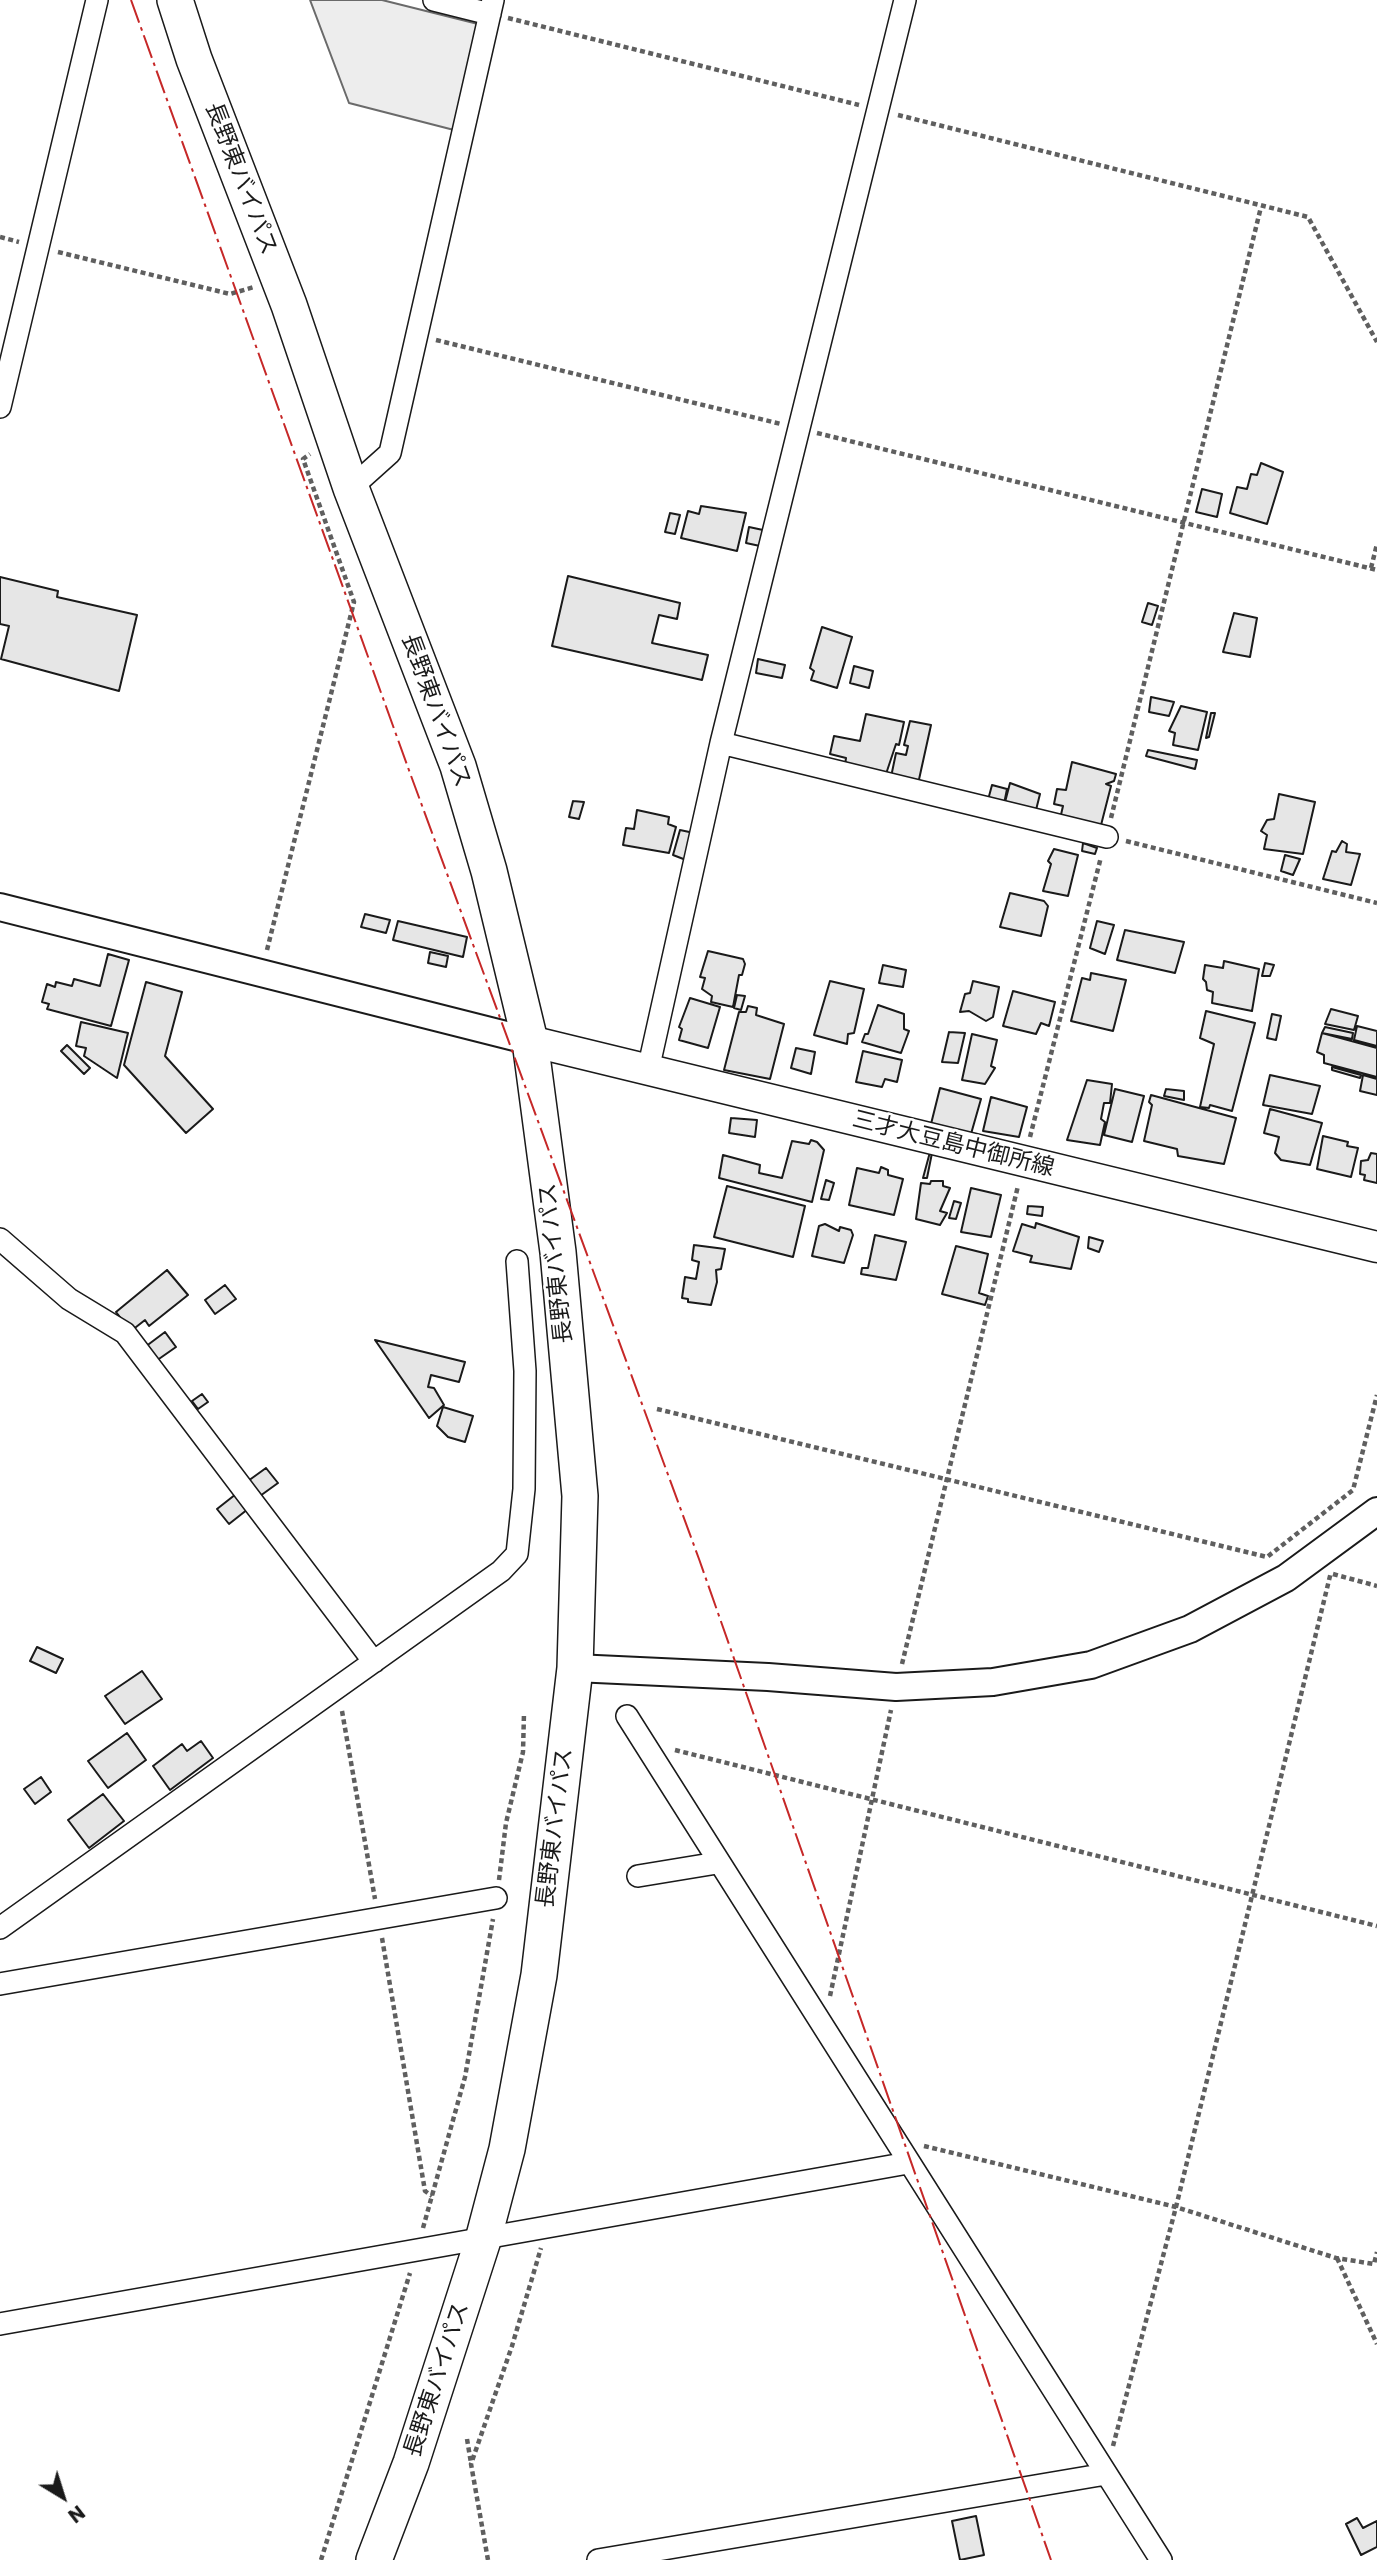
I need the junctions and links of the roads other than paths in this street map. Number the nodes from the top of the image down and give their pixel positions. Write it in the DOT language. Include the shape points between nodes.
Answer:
graph roads {
  1 [pos="97,0"];
  2 [pos="175,0"];
  3 [pos="434,0"];
  4 [pos="905,0"];
  5 [pos="491,7"];
  6 [pos="0,407"];
  7 [pos="351,488"];
  8 [pos="722,743"];
  9 [pos="1107,836"];
  10 [pos="0,907"];
  11 [pos="530,1041"];
  12 [pos="648,1070"];
  13 [pos="0,1239"];
  14 [pos="1377,1247"];
  15 [pos="517,1261"];
  16 [pos="1377,1511"];
  17 [pos="374,1661"];
  18 [pos="575,1668"];
  19 [pos="627,1716"];
  20 [pos="718,1863"];
  21 [pos="638,1876"];
  22 [pos="496,1898"];
  23 [pos="0,1928"];
  24 [pos="0,1984"];
  25 [pos="908,2163"];
  26 [pos="483,2240"];
  27 [pos="0,2324"];
  28 [pos="1106,2474"];
  29 [pos="374,2560"];
  30 [pos="598,2560"];
  31 [pos="1160,2560"];
  1 -- 6 [label="street"];
  2 -- 7 [label="highway, 長野東バイパス"];
  3 -- 5 [label="street"];
  4 -- 8 [label="street"];
  5 -- 7 [label="street" via="390,453"];
  7 -- 11 [label="highway, 長野東バイパス" via="458,766"];
  8 -- 9 [label="street"];
  8 -- 12 [label="street"];
  10 -- 11 [label="street"];
  11 -- 12 [label="main road, 三才大豆島中御所線"];
  11 -- 18 [label="highway, 長野東バイパス" via="558,1252 580,1496"];
  12 -- 14 [label="main road, 三才大豆島中御所線"];
  13 -- 17 [label="street" via="69,1299 125,1334"];
  15 -- 17 [label="street" via="525,1371 524,1489 517,1554 501,1571"];
  16 -- 18 [label="street" via="1326,1565 1286,1578 1190,1629 1091,1665 993,1682 896,1687"];
  17 -- 23 [label="street"];
  18 -- 26 [label="highway, 長野東バイパス" via="539,1975 507,2149"];
  19 -- 20 [label="street"];
  20 -- 21 [label="street"];
  20 -- 25 [label="street"];
  22 -- 24 [label="street"];
  25 -- 26 [label="street"];
  25 -- 28 [label="street"];
  26 -- 27 [label="street"];
  26 -- 29 [label="highway, 長野東バイパス" via="411,2463"];
  28 -- 30 [label="street"];
  28 -- 31 [label="street"];
}
